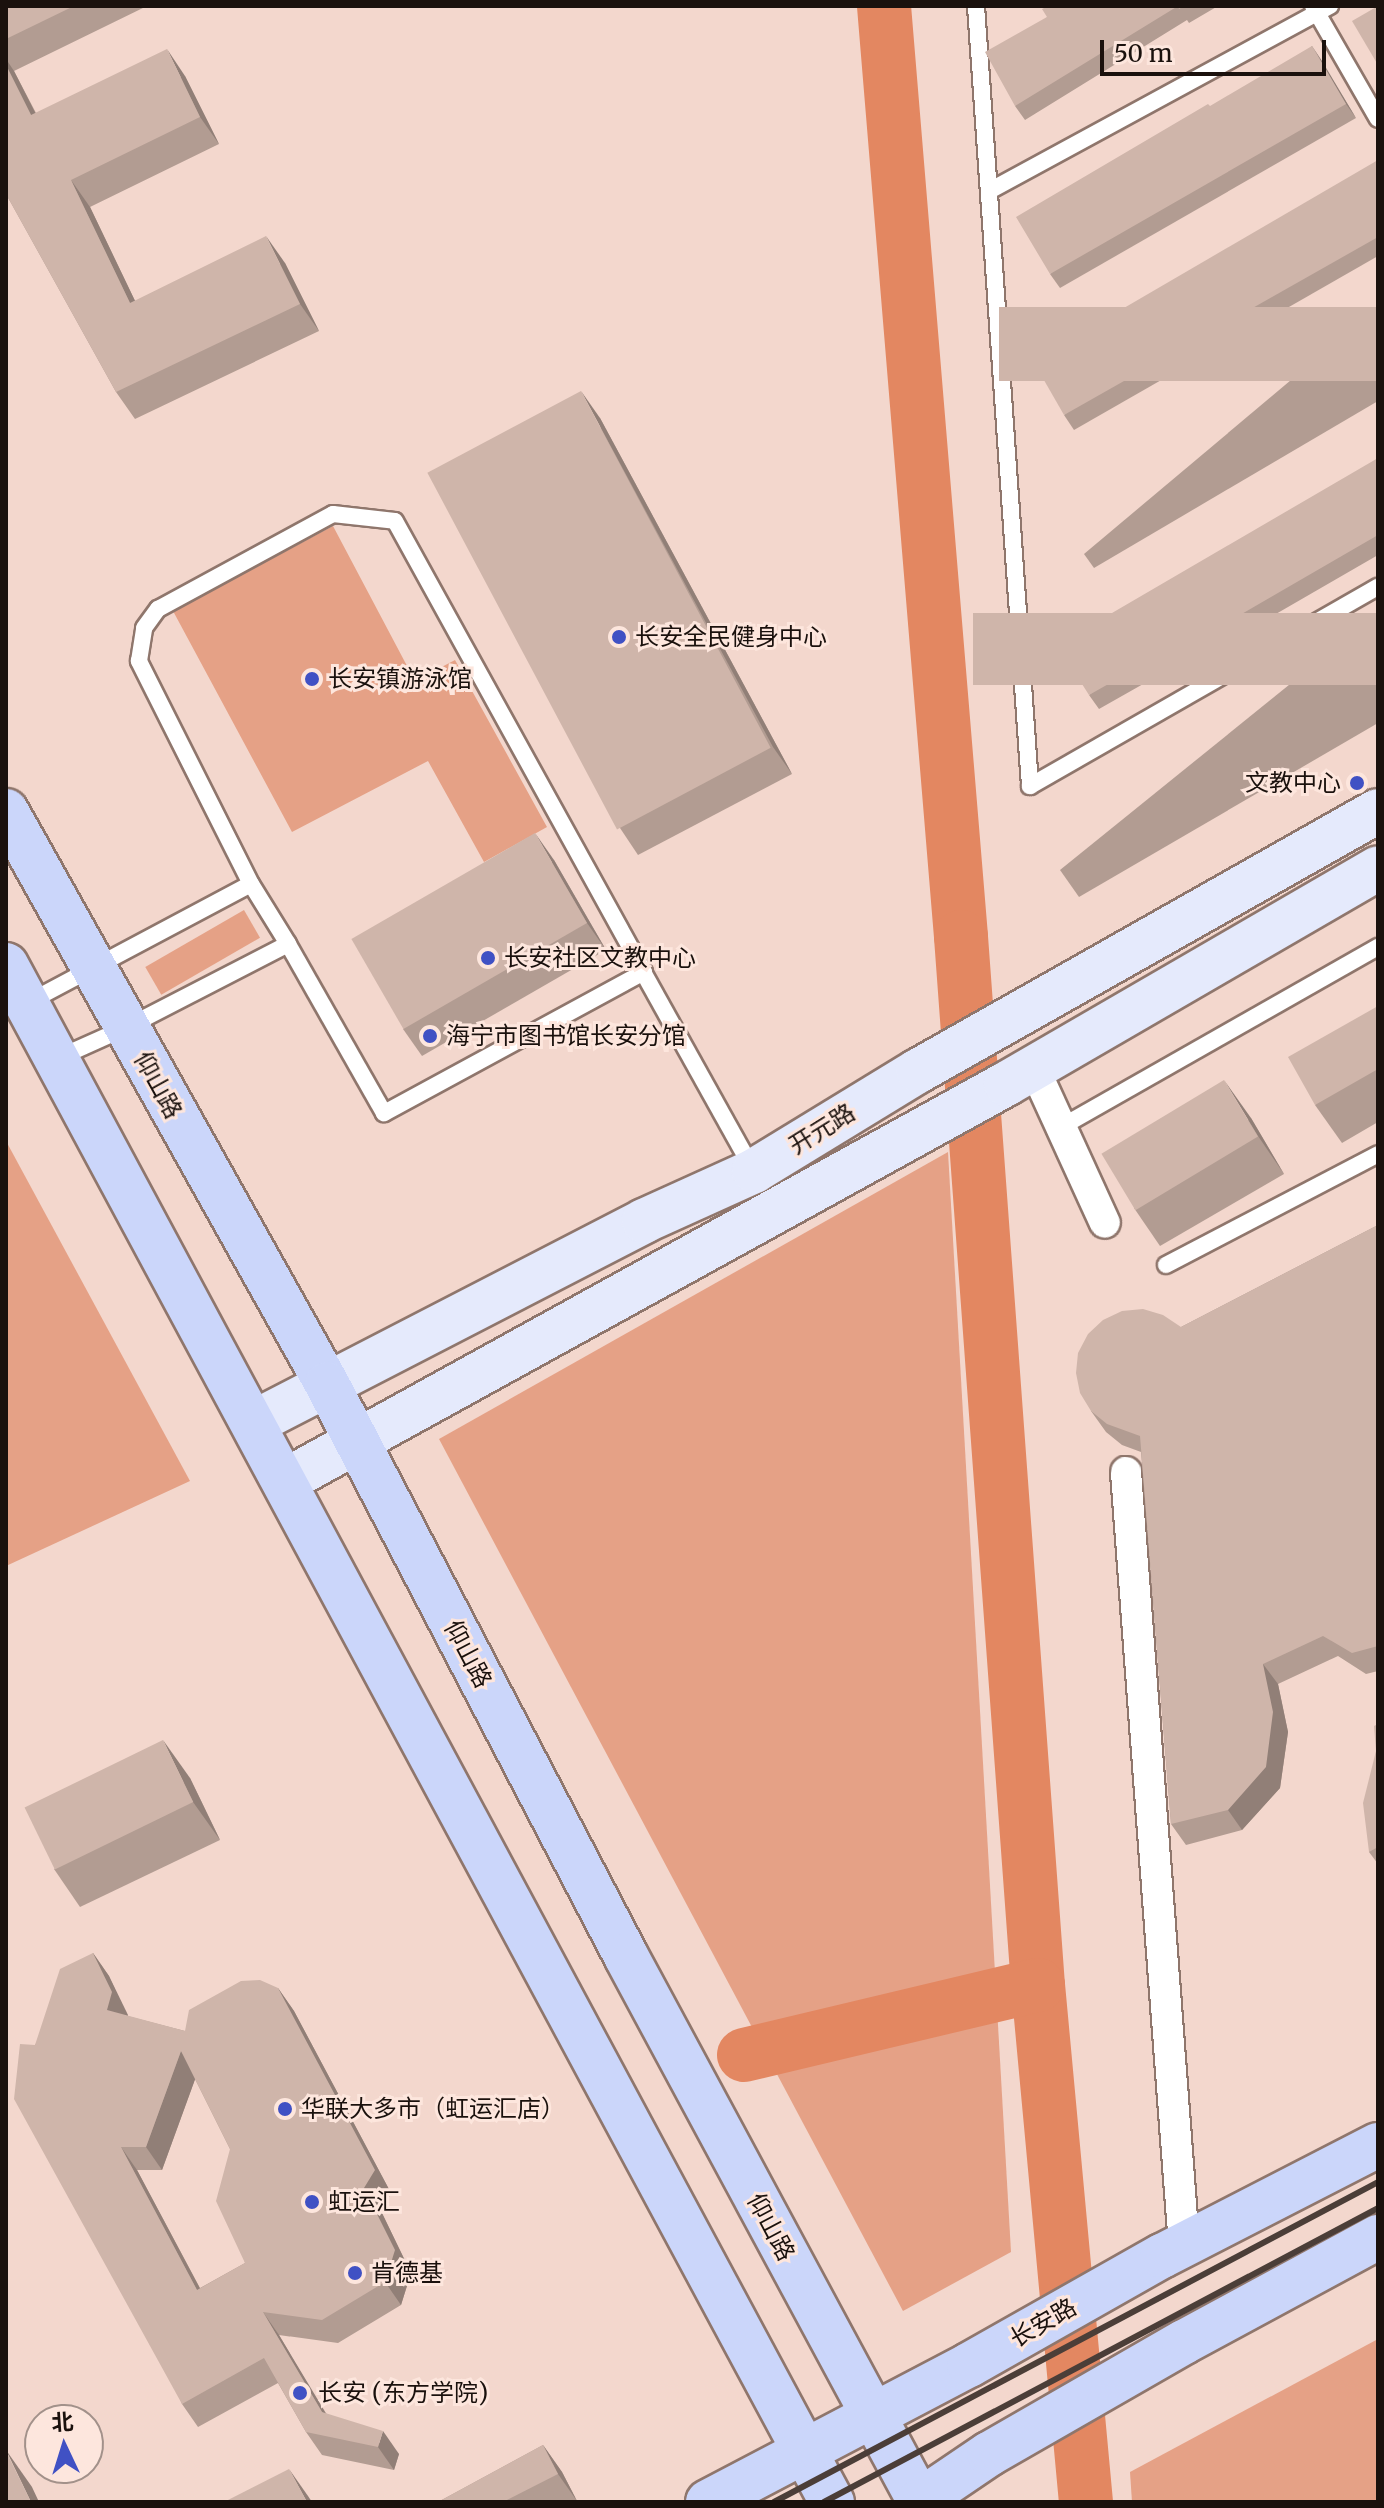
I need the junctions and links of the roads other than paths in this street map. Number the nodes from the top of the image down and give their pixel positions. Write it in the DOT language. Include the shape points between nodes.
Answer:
graph roads {
  1 [pos="976,6"];
  2 [pos="1320,8"];
  3 [pos="1378,119"];
  4 [pos="991,190"];
  5 [pos="1378,587"];
  6 [pos="6,811"];
  7 [pos="1378,811"];
  8 [pos="1378,868"];
  9 [pos="251,884"];
  10 [pos="288,944"];
  11 [pos="1378,947"];
  12 [pos="638,963"];
  13 [pos="6,965"];
  14 [pos="93,970"];
  15 [pos="27,1004"];
  16 [pos="125,1028"];
  17 [pos="57,1059"];
  18 [pos="1020,1076"];
  19 [pos="1061,1127"];
  20 [pos="1378,1154"];
  21 [pos="754,1171"];
  22 [pos="1105,1223"];
  23 [pos="1166,1265"];
  24 [pos="327,1384"];
  25 [pos="253,1423"];
  26 [pos="357,1443"];
  27 [pos="1126,1472"];
  28 [pos="285,1481"];
  29 [pos="1378,2145"];
  30 [pos="1378,2237"];
  31 [pos="1173,2250"];
  32 [pos="872,2416"];
  33 [pos="805,2450"];
  34 [pos="708,2502"];
  35 [pos="832,2502"];
  36 [pos="919,2502"];
  1 -- 4 [label="lane"];
  2 -- 3 [label="lane"];
  2 -- 4 [label="lane"];
  4 -- 5 [label="lane" via="1030,786"];
  6 -- 14 [label="main road, 仰山路"];
  7 -- 21 [label="main road, 开元路" via="918,1071"];
  8 -- 18 [label="main road"];
  9 -- 10 [label="lane"];
  9 -- 12 [label="lane" via="139,661 144,628 158,609 333,514 395,521"];
  9 -- 14 [label="lane"];
  10 -- 12 [label="lane" via="384,1113 644,972"];
  10 -- 16 [label="lane"];
  11 -- 19 [label="lane"];
  12 -- 21 [label="lane"];
  13 -- 15 [label="main road"];
  14 -- 15 [label="lane"];
  14 -- 16 [label="main road, 仰山路"];
  15 -- 17 [label="main road"];
  16 -- 17 [label="lane"];
  16 -- 24 [label="main road, 仰山路"];
  17 -- 25 [label="main road"];
  18 -- 19 [label="street"];
  18 -- 26 [label="main road, 开元路"];
  19 -- 22 [label="street"];
  20 -- 23 [label="lane"];
  21 -- 24 [label="main road, 开元路" via="644,1221"];
  24 -- 25 [label="main road, 开元路"];
  24 -- 26 [label="main road, 仰山路"];
  25 -- 28 [label="main road"];
  26 -- 28 [label="main road, 开元路"];
  26 -- 32 [label="main road, 仰山路"];
  27 -- 31 [label="street"];
  28 -- 33 [label="main road"];
  29 -- 31 [label="main road, 长安路"];
  30 -- 36 [label="main road" via="989,2454"];
  31 -- 32 [label="main road, 长安路"];
  32 -- 33 [label="main road, 长安路"];
  32 -- 36 [label="main road, 仰山路"];
  33 -- 34 [label="main road, 长安路"];
  33 -- 35 [label="main road"];
}
